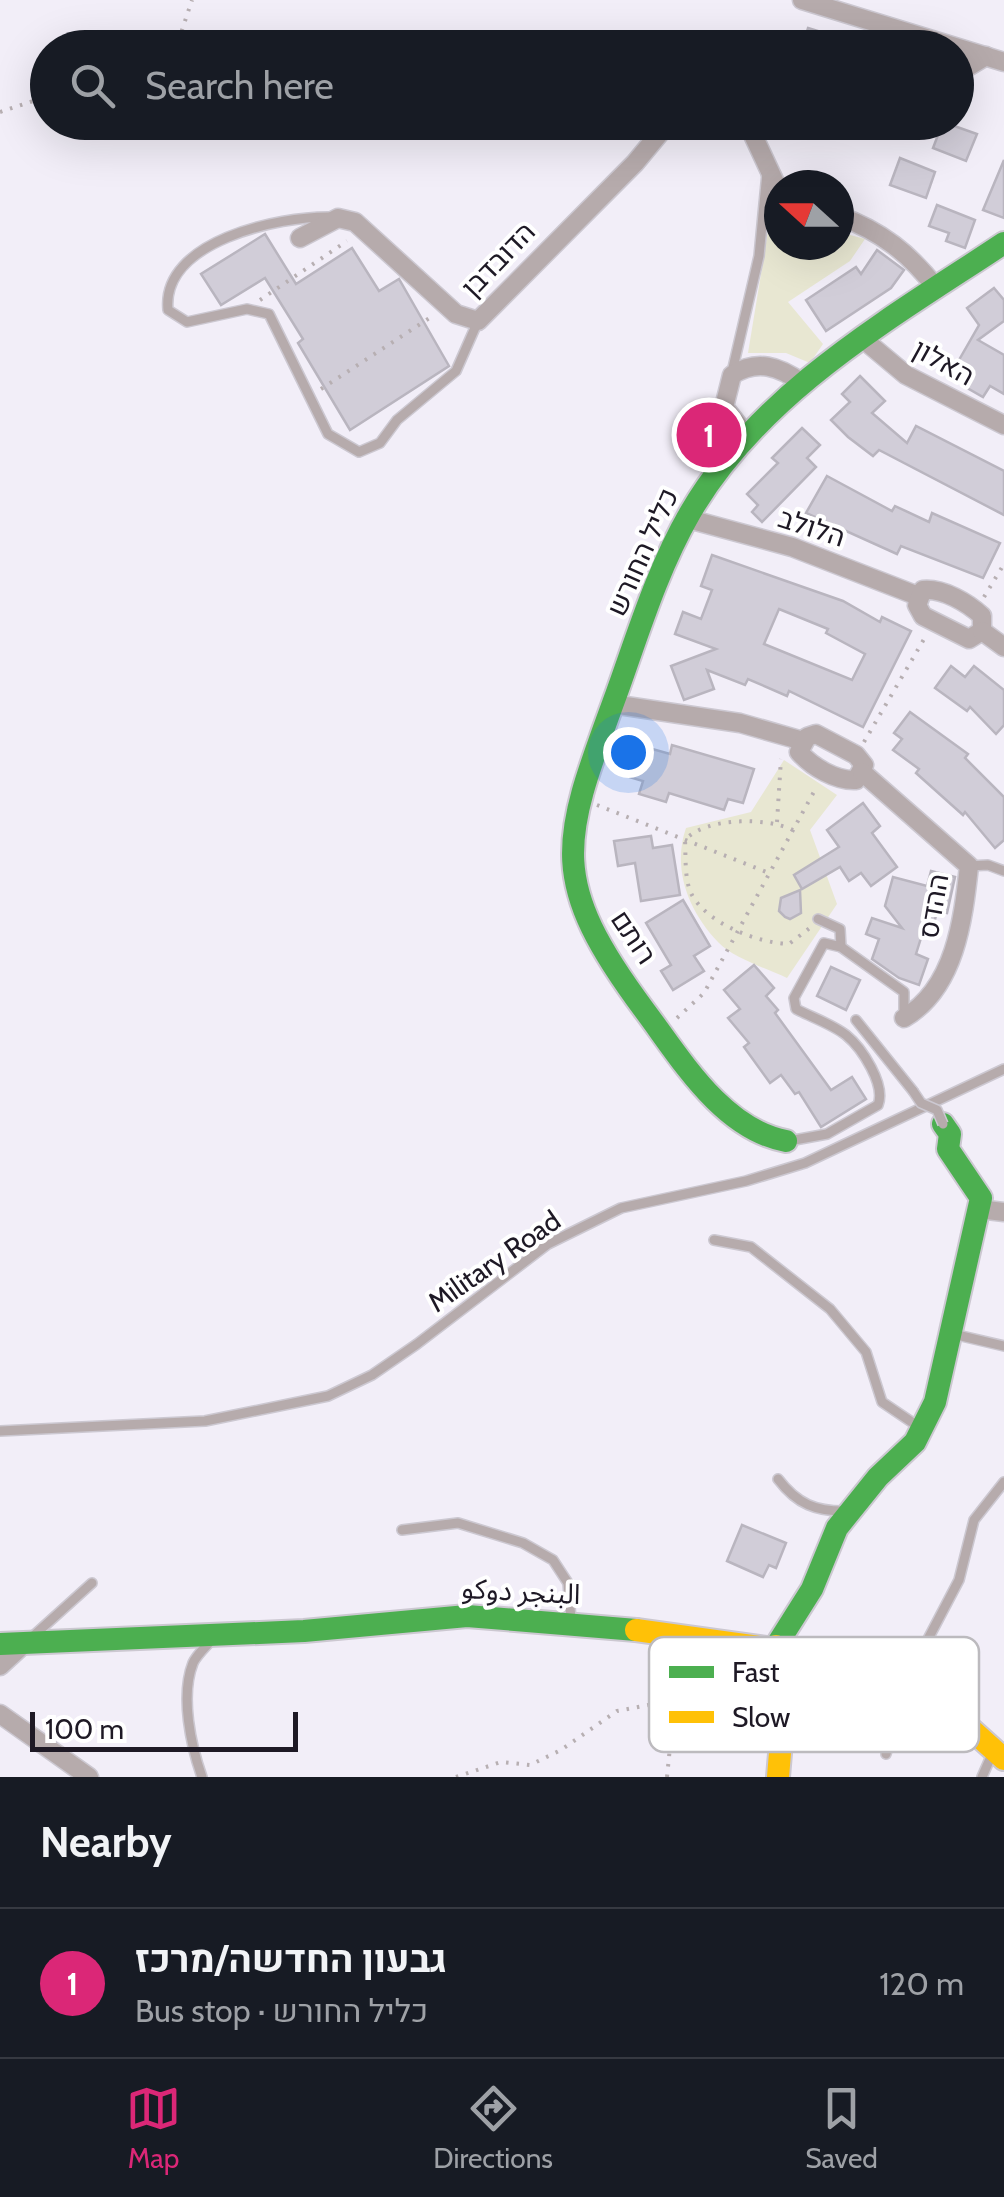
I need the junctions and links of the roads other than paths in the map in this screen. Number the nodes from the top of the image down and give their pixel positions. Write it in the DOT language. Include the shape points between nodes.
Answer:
graph roads {
  1 [pos="802,0"];
  2 [pos="900,30"];
  3 [pos="654,140"];
  4 [pos="754,140"];
  5 [pos="766,170"];
  6 [pos="764,210"];
  7 [pos="338,218"];
  8 [pos="854,224"];
  9 [pos="300,238"];
  10 [pos="1004,243"];
  11 [pos="936,289"];
  12 [pos="478,321"];
  13 [pos="863,340"];
  14 [pos="732,375"];
  15 [pos="802,383"];
  16 [pos="1004,425"];
  17 [pos="746,435"];
  18 [pos="685,518"];
  19 [pos="918,596"];
  20 [pos="982,631"];
  21 [pos="1004,647"];
  22 [pos="612,704"];
  23 [pos="803,741"];
  24 [pos="859,764"];
  25 [pos="969,866"];
  26 [pos="1004,871"];
  27 [pos="818,919"];
  28 [pos="840,947"];
  29 [pos="904,1018"];
  30 [pos="856,1020"];
  31 [pos="1004,1069"];
  32 [pos="943,1124"];
  33 [pos="786,1141"];
  34 [pos="980,1209"];
  35 [pos="1004,1212"];
  36 [pos="714,1240"];
  37 [pos="952,1334"];
  38 [pos="1004,1346"];
  39 [pos="922,1429"];
  40 [pos="0,1432"];
  41 [pos="778,1479"];
  42 [pos="1004,1482"];
  43 [pos="851,1510"];
  44 [pos="402,1530"];
  45 [pos="92,1583"];
  46 [pos="571,1622"];
  47 [pos="216,1635"];
  48 [pos="697,1637"];
  49 [pos="782,1637"];
  50 [pos="928,1637"];
  51 [pos="25,1643"];
  52 [pos="0,1644"];
  53 [pos="0,1666"];
  54 [pos="0,1714"];
  55 [pos="979,1738"];
  56 [pos="781,1752"];
  57 [pos="998,1756"];
  58 [pos="89,1777"];
  59 [pos="202,1777"];
  60 [pos="778,1777"];
  61 [pos="982,1777"];
  1 -- 2 [label="street"];
  3 -- 12 [label="street, הדובדבן"];
  4 -- 5 [label="street"];
  6 -- 14 [label="lane"];
  7 -- 9 [label="street"];
  7 -- 12 [label="street, הדובדבן" via="356,222 448,306"];
  7 -- 12 [label="lane" via="227,234 194,256 173,282 168,310 187,322 247,309 269,314 328,434 347,447 369,450 456,372"];
  8 -- 11 [label="street" via="914,259"];
  10 -- 11 [label="street, כליל החורש"];
  11 -- 13 [label="street, כליל החורש"];
  13 -- 15 [label="street, כליל החורש"];
  13 -- 16 [label="street, האלון" via="906,375"];
  14 -- 15 [label="street" via="747,365 766,366 783,368"];
  14 -- 17 [label="street" via="724,407"];
  15 -- 17 [label="street, כליל החורש"];
  17 -- 18 [label="street, כליל החורש"];
  18 -- 19 [label="street, הלולב" via="792,547"];
  18 -- 22 [label="street, כליל החורש"];
  19 -- 20 [label="street" via="918,612 934,622 969,639"];
  19 -- 20 [label="street, הלולב" via="938,590 976,610"];
  20 -- 21 [label="street"];
  22 -- 23 [label="street, ההדס"];
  22 -- 33 [label="street, רותם" via="578,798 572,835 584,915 599,946 739,1122"];
  23 -- 24 [label="street, ההדס" via="816,734"];
  23 -- 24 [label="street" via="799,752 846,780 856,780"];
  24 -- 25 [label="street, ההדס"];
  25 -- 26 [label="lane"];
  25 -- 29 [label="street, ההדס" via="949,966 938,991"];
  27 -- 28 [label="lane" via="840,929"];
  28 -- 29 [label="lane" via="904,992"];
  28 -- 33 [label="lane" via="824,943 794,998 796,1009 848,1036 882,1096 878,1106 827,1134"];
  30 -- 32 [label="lane, bridge"];
  31 -- 40 [label="lane, Military Road" via="805,1164 620,1208 548,1244 372,1375 328,1396 205,1421"];
  32 -- 34 [label="street" via="948,1149 982,1198"];
  34 -- 35 [label="street"];
  34 -- 37 [label="street"];
  36 -- 39 [label="lane" via="751,1247 830,1309 866,1352 882,1402"];
  37 -- 38 [label="lane"];
  37 -- 39 [label="street"];
  39 -- 43 [label="street"];
  41 -- 43 [label="lane" via="793,1499 823,1512"];
  42 -- 50 [label="lane" via="974,1520 959,1580"];
  43 -- 49 [label="street"];
  44 -- 46 [label="lane" via="458,1523 523,1543 553,1560 568,1584"];
  45 -- 51 [label="lane"];
  46 -- 47 [label="street, البنجر دوكو" via="467,1616"];
  46 -- 48 [label="street, البنجر دوكو"];
  47 -- 51 [label="street, البنجر دوكو"];
  47 -- 59 [label="lane" via="193,1662 189,1696 190,1740"];
  51 -- 52 [label="street, البنجر دوكو"];
  51 -- 53 [label="street"];
  54 -- 58 [label="street"];
  55 -- 57 [label="street, البنجر دوكو"];
  56 -- 60 [label="street"];
  57 -- 61 [label="lane"];
}
